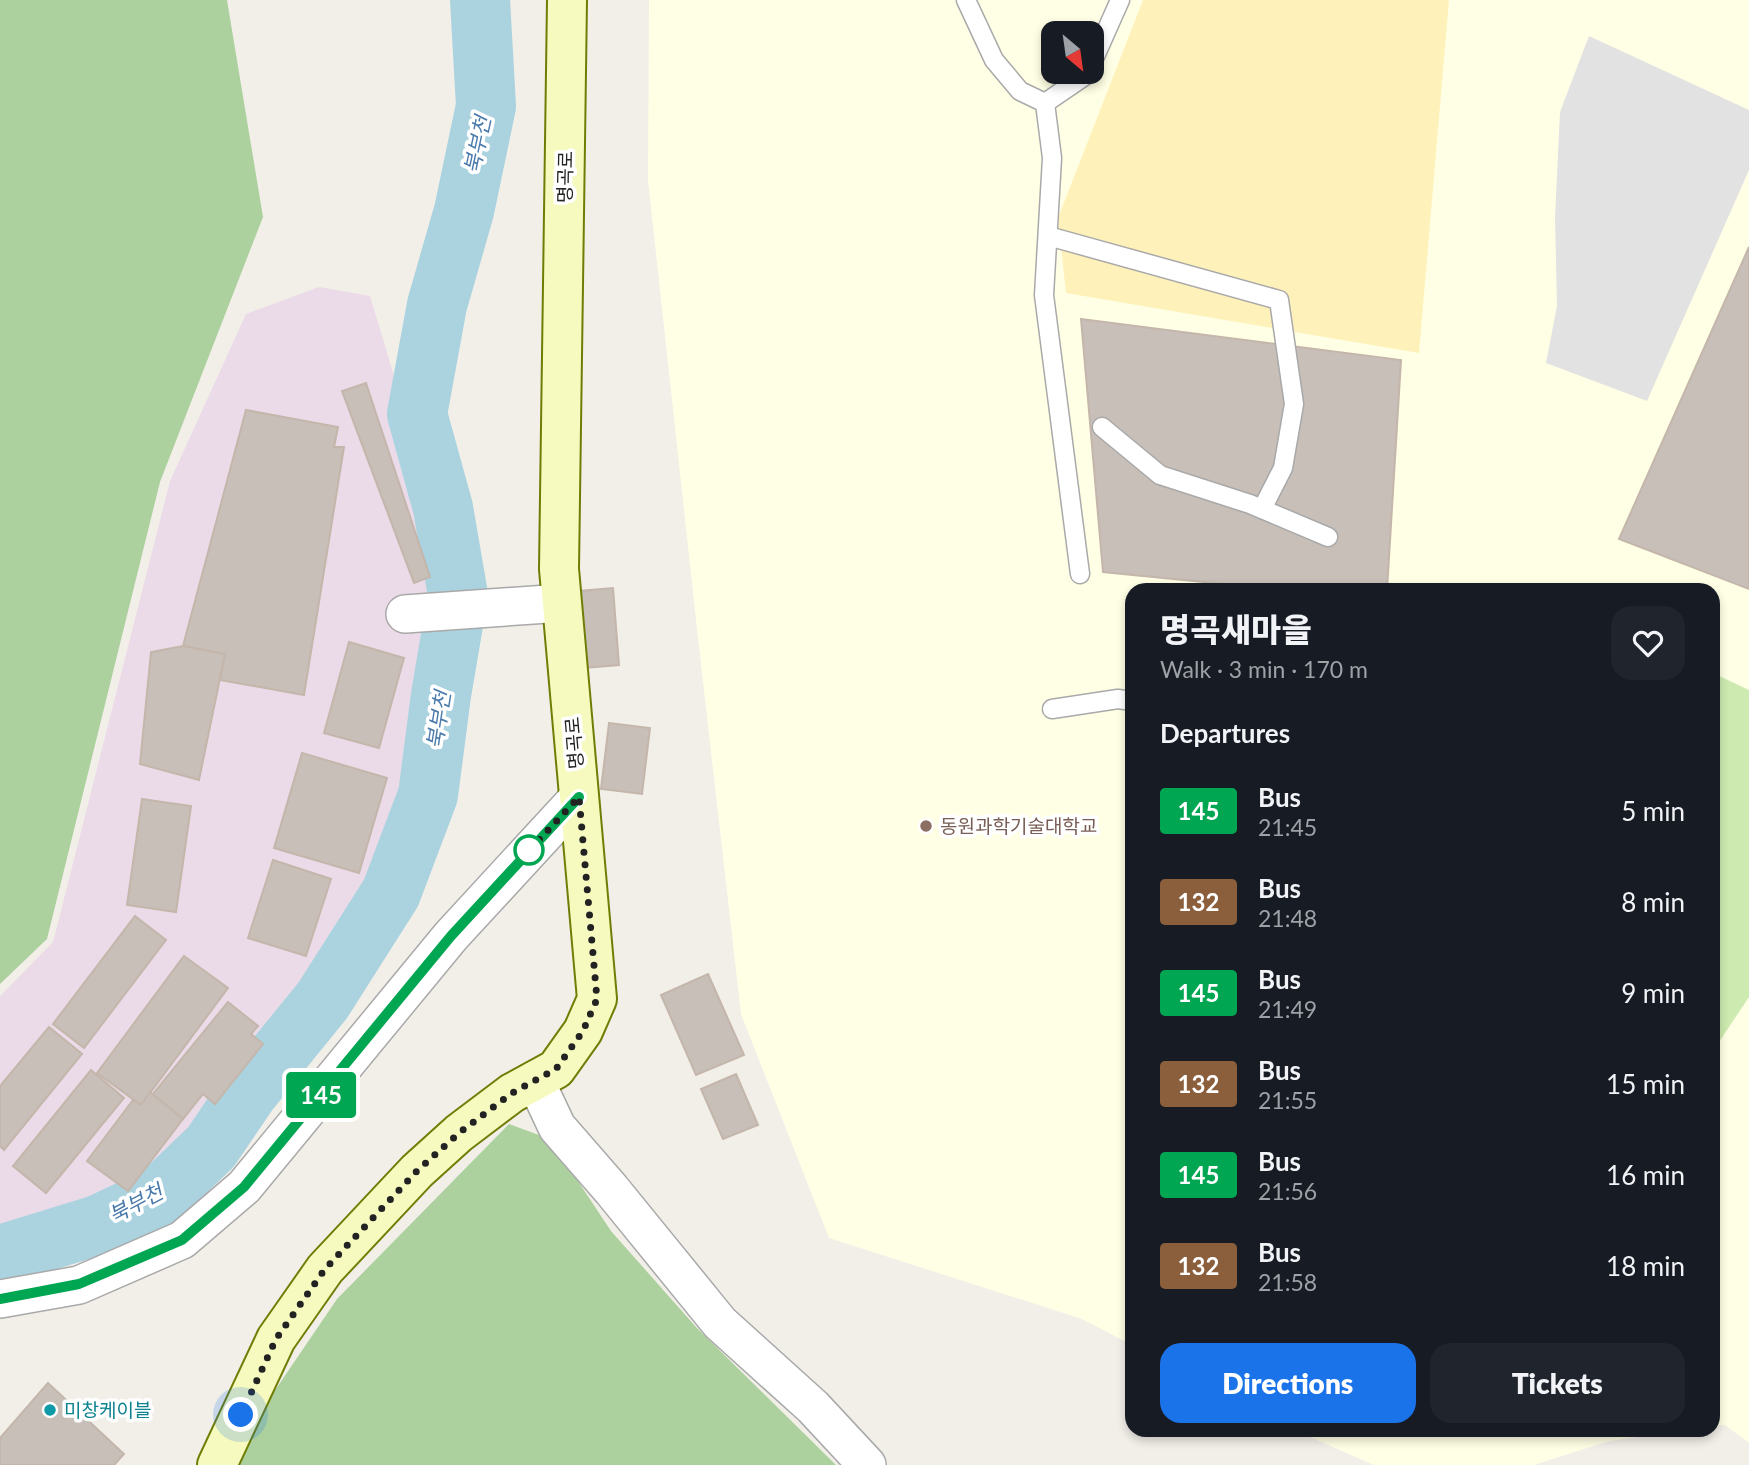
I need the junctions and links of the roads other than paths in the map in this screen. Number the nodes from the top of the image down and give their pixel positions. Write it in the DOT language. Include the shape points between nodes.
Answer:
graph roads {
  1 [pos="567,0"];
  2 [pos="966,0"];
  3 [pos="1120,0"];
  4 [pos="1104,35"];
  5 [pos="1073,84"];
  6 [pos="1045,103"];
  7 [pos="1048,236"];
  8 [pos="1102,427"];
  9 [pos="1262,509"];
  10 [pos="1328,537"];
  11 [pos="1080,574"];
  12 [pos="562,603"];
  13 [pos="405,614"];
  14 [pos="1125,700"];
  15 [pos="1052,709"];
  16 [pos="579,797"];
  17 [pos="535,1080"];
  18 [pos="0,1299"];
  19 [pos="217,1465"];
  20 [pos="867,1465"];
  1 -- 12 [label="main road, 명곡로"];
  2 -- 6 [label="lane" via="994,60 1020,91"];
  3 -- 4 [label="lane"];
  5 -- 6 [label="lane"];
  6 -- 7 [label="lane" via="1052,159"];
  7 -- 9 [label="lane" via="1279,300 1294,404 1283,468"];
  7 -- 11 [label="lane" via="1044,295"];
  8 -- 9 [label="lane" via="1160,475"];
  9 -- 10 [label="lane"];
  12 -- 13 [label="street"];
  12 -- 16 [label="main road, 명곡로"];
  14 -- 15 [label="lane"];
  16 -- 17 [label="main road, 명곡로" via="597,999 583,1031 556,1069"];
  16 -- 18 [label="street" via="451,936 244,1187 182,1240 79,1284"];
  17 -- 19 [label="main road, 명곡로" via="459,1133 325,1269 276,1339"];
  17 -- 20 [label="street" via="557,1127 720,1323 813,1407"];
}
